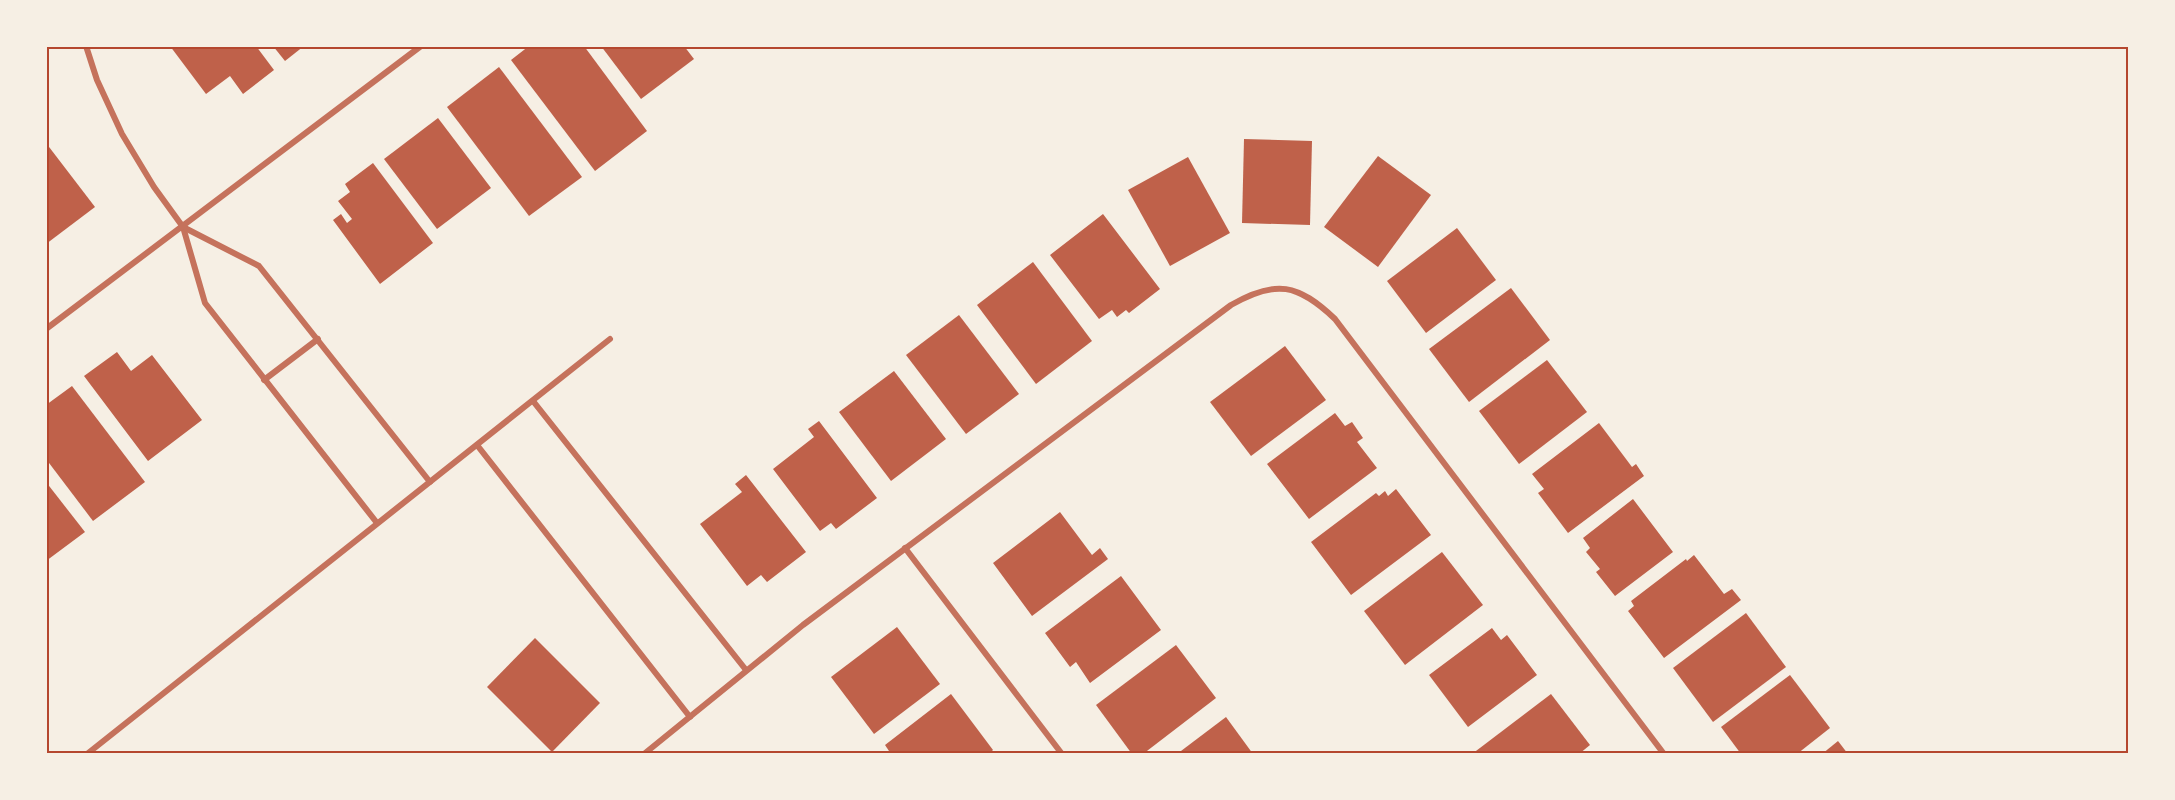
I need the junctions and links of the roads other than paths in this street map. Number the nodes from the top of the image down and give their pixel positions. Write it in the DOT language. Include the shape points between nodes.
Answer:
graph roads {
  1 [pos="86,46"];
  2 [pos="422,46"];
  3 [pos="183,226"];
  4 [pos="46,329"];
  5 [pos="318,339"];
  6 [pos="610,339"];
  7 [pos="264,380"];
  8 [pos="533,401"];
  9 [pos="477,445"];
  10 [pos="430,482"];
  11 [pos="377,523"];
  12 [pos="905,548"];
  13 [pos="746,670"];
  14 [pos="690,717"];
  15 [pos="87,753"];
  16 [pos="644,753"];
  17 [pos="1062,753"];
  18 [pos="1664,753"];
  1 -- 3 [label="street" via="122,134"];
  2 -- 3 [label="street"];
  3 -- 4 [label="street"];
  3 -- 5 [label="street" via="259,266"];
  3 -- 7 [label="street" via="205,303"];
  5 -- 7 [label="street"];
  5 -- 10 [label="street"];
  6 -- 8 [label="street"];
  7 -- 11 [label="street"];
  8 -- 9 [label="street"];
  8 -- 13 [label="street"];
  9 -- 10 [label="street"];
  9 -- 14 [label="street"];
  10 -- 11 [label="street"];
  11 -- 15 [label="street"];
  12 -- 13 [label="street"];
  12 -- 17 [label="street"];
  12 -- 18 [label="street" via="1231,305 1267,289 1303,293 1335,319"];
  13 -- 14 [label="street"];
  14 -- 16 [label="street"];
}
